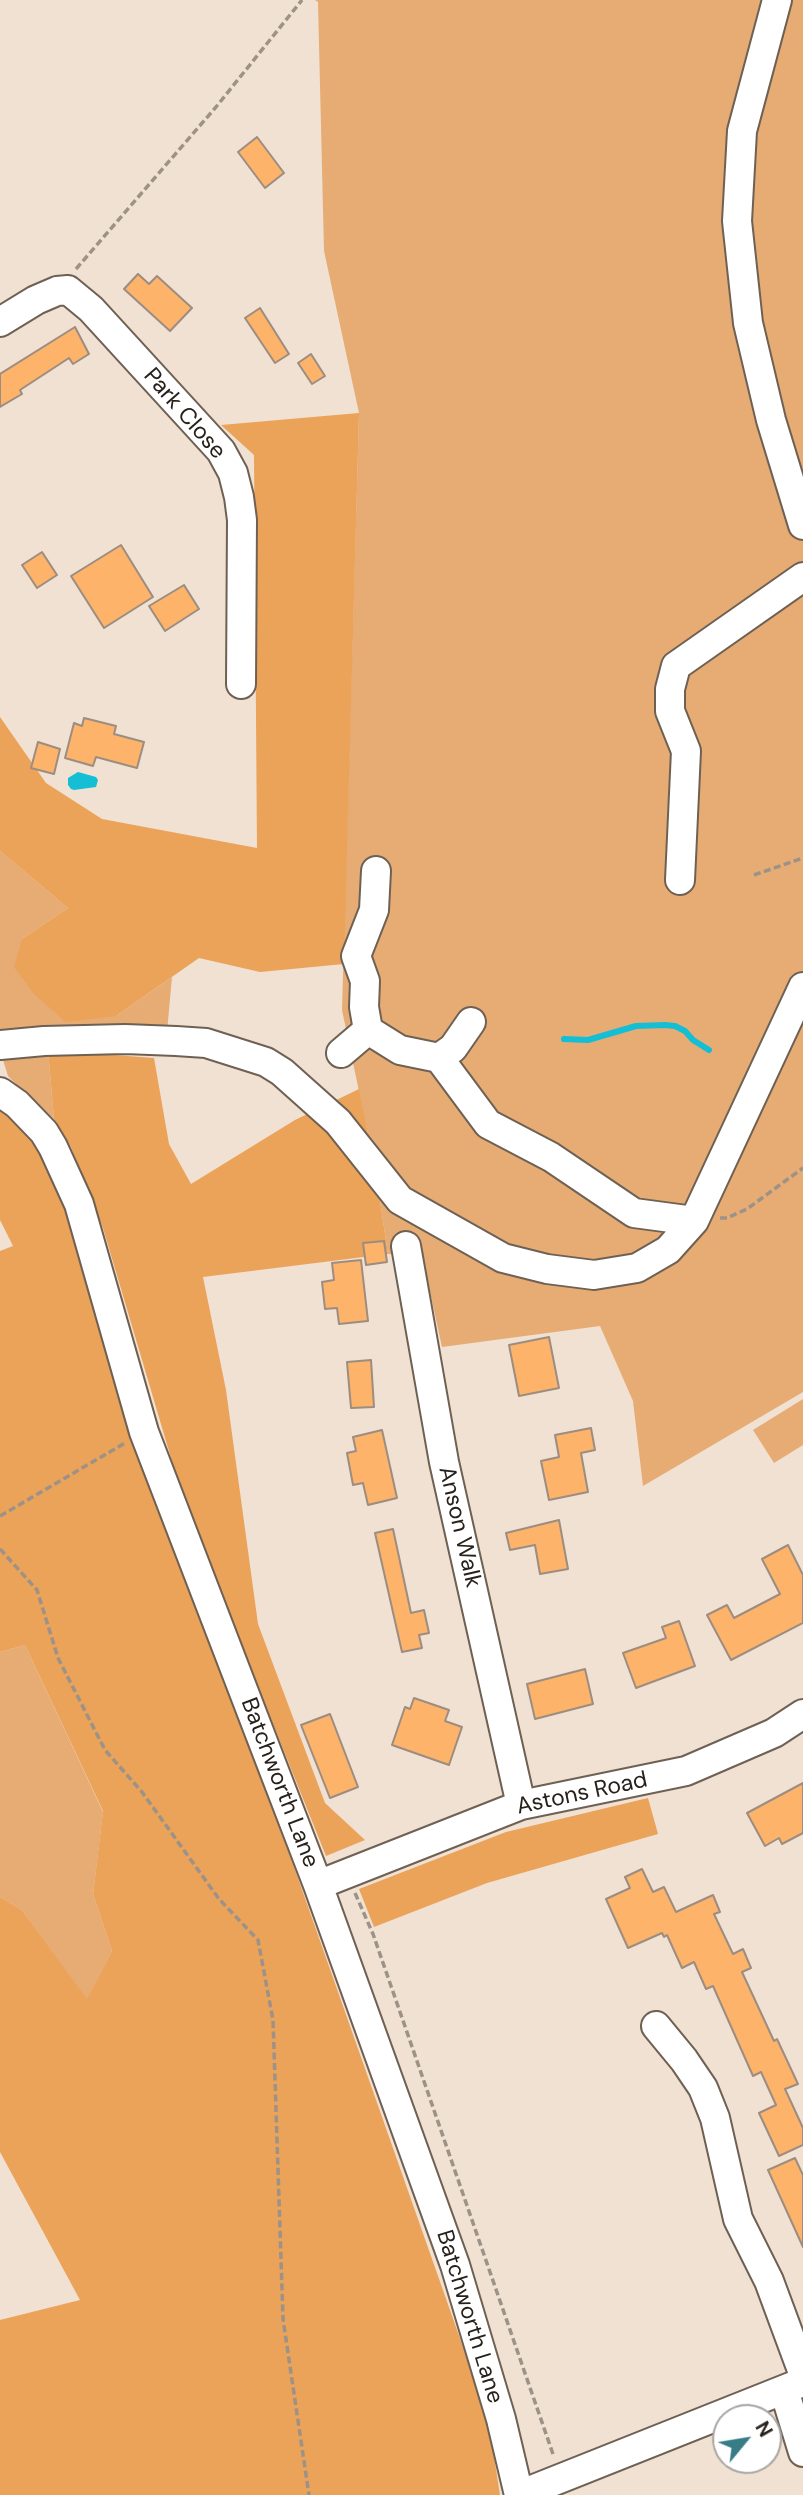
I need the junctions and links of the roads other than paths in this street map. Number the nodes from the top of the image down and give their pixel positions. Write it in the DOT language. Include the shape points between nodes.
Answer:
graph roads {
  1 [pos="777,0"];
  2 [pos="0,322"];
  3 [pos="803,525"];
  4 [pos="803,577"];
  5 [pos="241,684"];
  6 [pos="376,871"];
  7 [pos="680,880"];
  8 [pos="803,987"];
  9 [pos="360,1014"];
  10 [pos="471,1022"];
  11 [pos="2,1047"];
  12 [pos="341,1053"];
  13 [pos="445,1056"];
  14 [pos="0,1093"];
  15 [pos="696,1216"];
  16 [pos="406,1246"];
  17 [pos="803,1714"];
  18 [pos="521,1805"];
  19 [pos="318,1885"];
  20 [pos="656,2026"];
  21 [pos="797,2382"];
  22 [pos="803,2452"];
  23 [pos="519,2495"];
  1 -- 3 [label="street" via="742,131 737,222 748,323"];
  2 -- 5 [label="street, Park Close" via="36,300 68,290 91,309 221,451 233,473 242,520"];
  4 -- 7 [label="street" via="676,666 670,711 686,751"];
  6 -- 9 [label="street" via="374,910 356,956 365,981"];
  8 -- 15 [label="street"];
  9 -- 12 [label="street"];
  9 -- 13 [label="street" via="400,1050"];
  10 -- 13 [label="street"];
  11 -- 15 [label="street" via="44,1041 176,1041 206,1043 265,1062 338,1122 401,1200 503,1258 547,1269 594,1275 637,1268 668,1250"];
  13 -- 15 [label="street" via="488,1124 551,1157 635,1213"];
  14 -- 19 [label="street, Batchworth Lane" via="44,1132 79,1204 144,1432"];
  16 -- 18 [label="street, Anson Walk" via="444,1462"];
  17 -- 18 [label="street, Astons Road" via="774,1733 686,1771"];
  18 -- 19 [label="street, Astons Road"];
  19 -- 23 [label="street, Batchworth Lane" via="455,2266"];
  20 -- 21 [label="street" via="703,2088 715,2118 738,2219 769,2281"];
  21 -- 22 [label="street"];
  21 -- 23 [label="street"];
}
